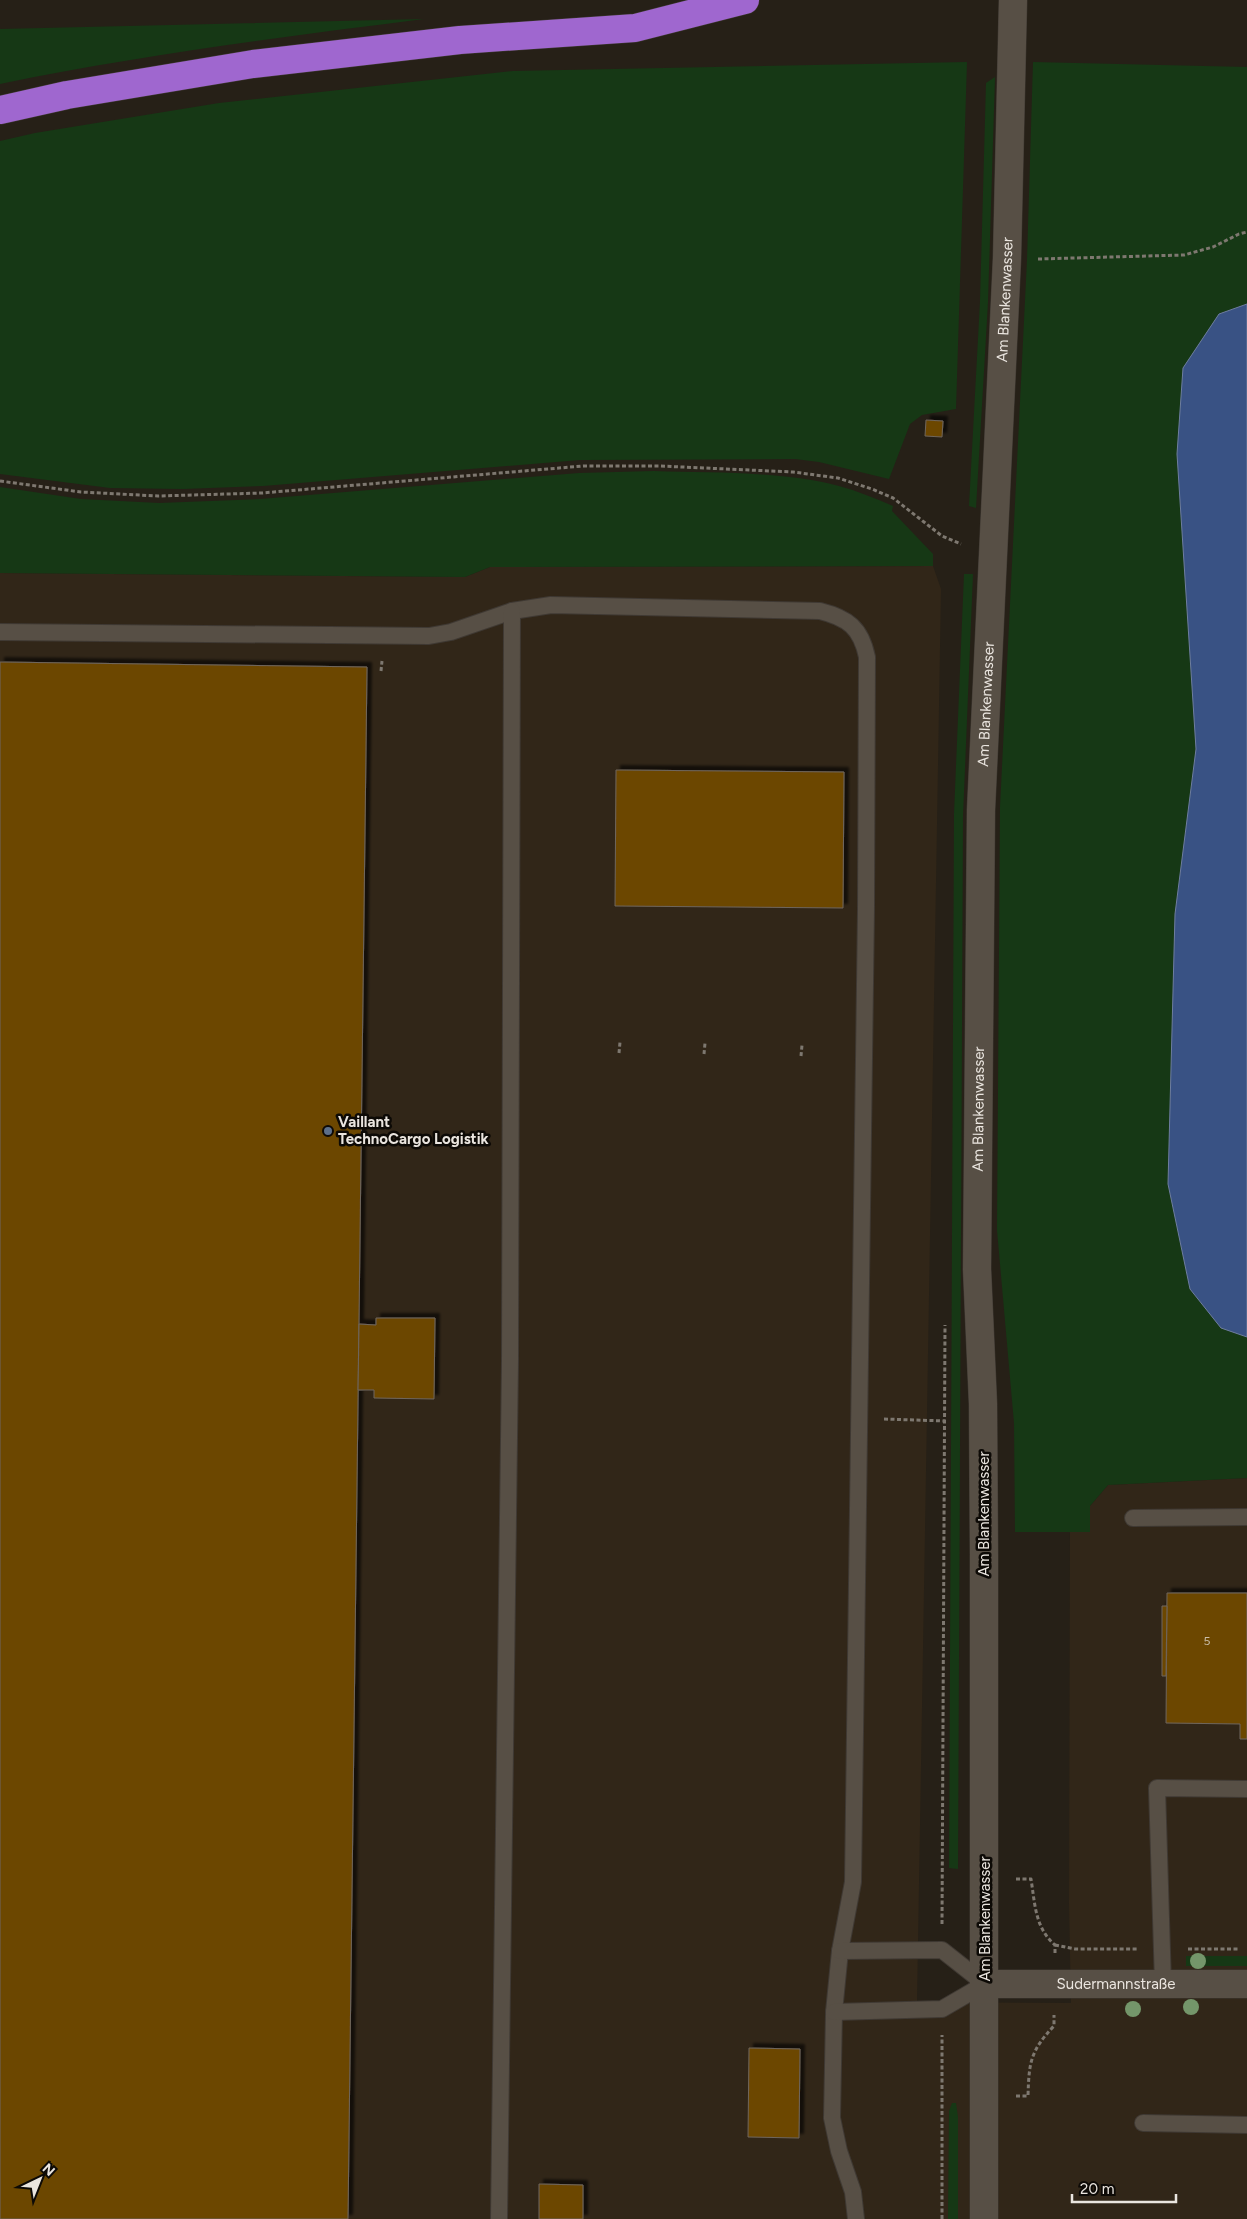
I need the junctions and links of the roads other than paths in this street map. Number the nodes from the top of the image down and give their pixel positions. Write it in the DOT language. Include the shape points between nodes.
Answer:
graph roads {
  1 [pos="745,0"];
  2 [pos="1013,0"];
  3 [pos="0,110"];
  4 [pos="512,611"];
  5 [pos="0,632"];
  6 [pos="1247,1517"];
  7 [pos="1133,1518"];
  8 [pos="1247,1789"];
  9 [pos="840,1951"];
  10 [pos="985,1984"];
  11 [pos="1163,1984"];
  12 [pos="1247,1984"];
  13 [pos="834,2012"];
  14 [pos="1144,2123"];
  15 [pos="1247,2125"];
  16 [pos="499,2219"];
  17 [pos="856,2219"];
  18 [pos="984,2219"];
  1 -- 3 [label="highway" via="635,28 460,40 253,64 68,95"];
  2 -- 10 [label="street, Am Blankenwasser" via="1007,258 981,810 978,1259 983,1404"];
  4 -- 5 [label="lane" via="451,632 428,636"];
  4 -- 9 [label="lane" via="551,605 820,611 838,615 854,626 864,642 867,657 866,899 853,1882"];
  4 -- 16 [label="lane" via="510,1380"];
  6 -- 7 [label="lane"];
  8 -- 11 [label="lane" via="1157,1788"];
  9 -- 10 [label="lane" via="942,1950"];
  9 -- 13 [label="lane"];
  10 -- 11 [label="street, Sudermannstraße"];
  10 -- 13 [label="lane" via="942,2009"];
  10 -- 18 [label="street, Am Blankenwasser"];
  11 -- 12 [label="street, Sudermannstraße"];
  13 -- 17 [label="lane" via="832,2118 853,2192"];
  14 -- 15 [label="lane"];
}
